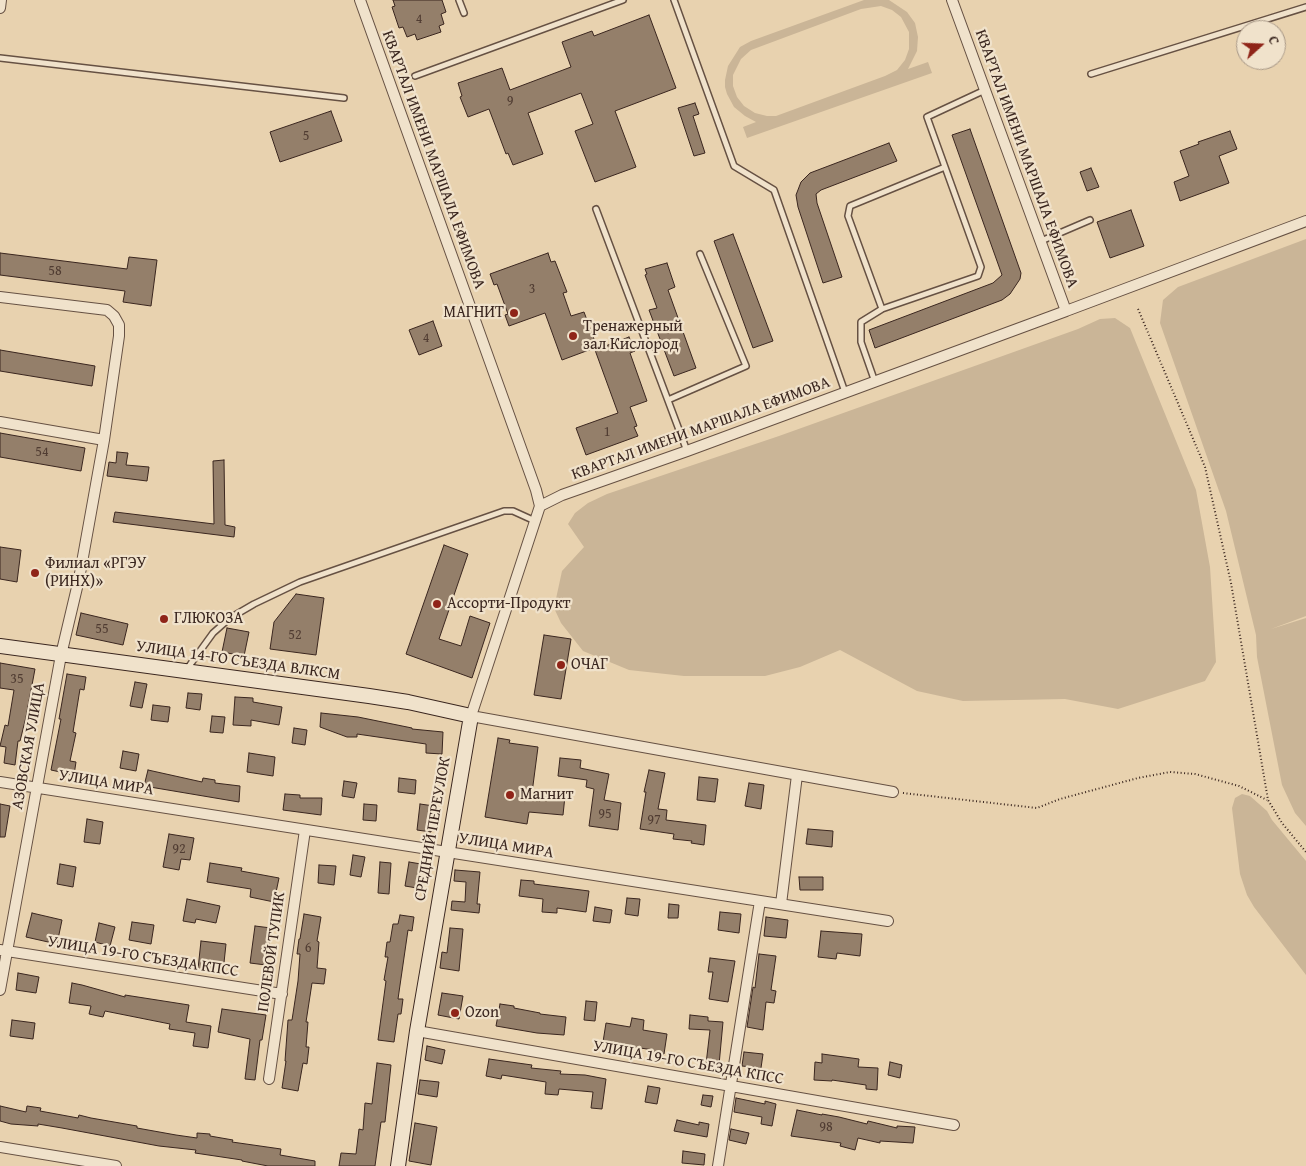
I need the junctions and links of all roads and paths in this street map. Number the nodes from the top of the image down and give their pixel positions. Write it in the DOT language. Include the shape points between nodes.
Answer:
graph roads {
  1 [pos="360,0"];
  2 [pos="459,0"];
  3 [pos="623,0"];
  4 [pos="674,0"];
  5 [pos="952,0"];
  6 [pos="1306,7"];
  7 [pos="464,13"];
  8 [pos="0,58"];
  9 [pos="1091,74"];
  10 [pos="415,76"];
  11 [pos="985,90"];
  12 [pos="344,98"];
  13 [pos="945,167"];
  14 [pos="596,209"];
  15 [pos="1090,220"];
  16 [pos="1306,221"];
  17 [pos="1041,241"];
  18 [pos="700,254"];
  19 [pos="0,297"];
  20 [pos="882,309"];
  21 [pos="1138,309"];
  22 [pos="1066,311"];
  23 [pos="875,382"];
  24 [pos="845,393"];
  25 [pos="668,400"];
  26 [pos="0,422"];
  27 [pos="104,440"];
  28 [pos="687,451"];
  29 [pos="540,506"];
  30 [pos="535,521"];
  31 [pos="0,646"];
  32 [pos="61,654"];
  33 [pos="186,671"];
  34 [pos="471,716"];
  35 [pos="797,775"];
  36 [pos="0,782"];
  37 [pos="37,788"];
  38 [pos="893,792"];
  39 [pos="1268,800"];
  40 [pos="305,830"];
  41 [pos="447,852"];
  42 [pos="1306,852"];
  43 [pos="760,901"];
  44 [pos="782,904"];
  45 [pos="888,921"];
  46 [pos="4,950"];
  47 [pos="0,990"];
  48 [pos="282,994"];
  49 [pos="417,1031"];
  50 [pos="269,1079"];
  51 [pos="731,1085"];
  52 [pos="954,1125"];
  53 [pos="0,1147"];
  54 [pos="116,1166"];
  55 [pos="398,1166"];
  56 [pos="718,1166"];
  1 -- 29 [label="street, КВАРТАЛ ИМЕНИ МАРШАЛА ЕФИМОВА"];
  2 -- 7 [label="lane"];
  3 -- 10 [label="lane"];
  4 -- 24 [label="lane" via="734,166 774,190"];
  5 -- 11 [label="street, КВАРТАЛ ИМЕНИ МАРШАЛА ЕФИМОВА"];
  6 -- 9 [label="lane"];
  8 -- 12 [label="lane"];
  11 -- 13 [label="lane" via="927,117"];
  11 -- 17 [label="street, КВАРТАЛ ИМЕНИ МАРШАЛА ЕФИМОВА"];
  13 -- 20 [label="lane" via="850,206 848,216"];
  13 -- 20 [label="lane" via="981,267 978,276"];
  14 -- 25 [label="lane"];
  15 -- 17 [label="lane"];
  16 -- 22 [label="street"];
  17 -- 22 [label="street, КВАРТАЛ ИМЕНИ МАРШАЛА ЕФИМОВА"];
  18 -- 25 [label="lane" via="746,366"];
  19 -- 27 [label="street, АЗОВСКАЯ УЛИЦА" via="107,310 114,316 119,325 119,336"];
  20 -- 23 [label="lane" via="861,322 861,342"];
  21 -- 39 [label="path" via="1204,467 1231,583"];
  22 -- 23 [label="street, КВАРТАЛ ИМЕНИ МАРШАЛА ЕФИМОВА"];
  23 -- 24 [label="street, КВАРТАЛ ИМЕНИ МАРШАЛА ЕФИМОВА"];
  24 -- 28 [label="street, КВАРТАЛ ИМЕНИ МАРШАЛА ЕФИМОВА"];
  25 -- 28 [label="lane"];
  26 -- 27 [label="street"];
  27 -- 32 [label="street, АЗОВСКАЯ УЛИЦА" via="79,579"];
  28 -- 29 [label="street, КВАРТАЛ ИМЕНИ МАРШАЛА ЕФИМОВА" via="562,495"];
  29 -- 30 [label="street, СРЕДНИЙ ПЕРЕУЛОК"];
  30 -- 33 [label="lane" via="513,511 504,511 300,582 230,618 213,633"];
  30 -- 34 [label="street, СРЕДНИЙ ПЕРЕУЛОК"];
  31 -- 32 [label="street, УЛИЦА 14-ГО СЪЕЗДА ВЛКСМ"];
  32 -- 33 [label="street, УЛИЦА 14-ГО СЪЕЗДА ВЛКСМ"];
  32 -- 37 [label="street, АЗОВСКАЯ УЛИЦА"];
  33 -- 34 [label="street, УЛИЦА 14-ГО СЪЕЗДА ВЛКСМ" via="408,702"];
  34 -- 35 [label="street"];
  34 -- 41 [label="street, СРЕДНИЙ ПЕРЕУЛОК"];
  35 -- 38 [label="street"];
  35 -- 44 [label="street"];
  36 -- 37 [label="street, УЛИЦА МИРА"];
  37 -- 40 [label="street, УЛИЦА МИРА"];
  37 -- 46 [label="street, АЗОВСКАЯ УЛИЦА"];
  38 -- 39 [label="path" via="1037,808 1086,792 1170,772 1195,774 1239,786"];
  39 -- 42 [label="path"];
  40 -- 41 [label="street, УЛИЦА МИРА"];
  40 -- 48 [label="street, ПОЛЕВОЙ ТУПИК"];
  41 -- 43 [label="street, УЛИЦА МИРА"];
  41 -- 49 [label="street, СРЕДНИЙ ПЕРЕУЛОК"];
  43 -- 44 [label="street, УЛИЦА МИРА"];
  43 -- 51 [label="street"];
  44 -- 45 [label="street, УЛИЦА МИРА"];
  46 -- 47 [label="street, АЗОВСКАЯ УЛИЦА"];
  46 -- 48 [label="street, УЛИЦА 19-ГО СЪЕЗДА КПСС"];
  48 -- 50 [label="street, ПОЛЕВОЙ ТУПИК"];
  49 -- 51 [label="street, УЛИЦА 19-ГО СЪЕЗДА КПСС"];
  49 -- 55 [label="street, СРЕДНИЙ ПЕРЕУЛОК"];
  51 -- 52 [label="street, УЛИЦА 19-ГО СЪЕЗДА КПСС"];
  51 -- 56 [label="street"];
  53 -- 54 [label="street"];
}
